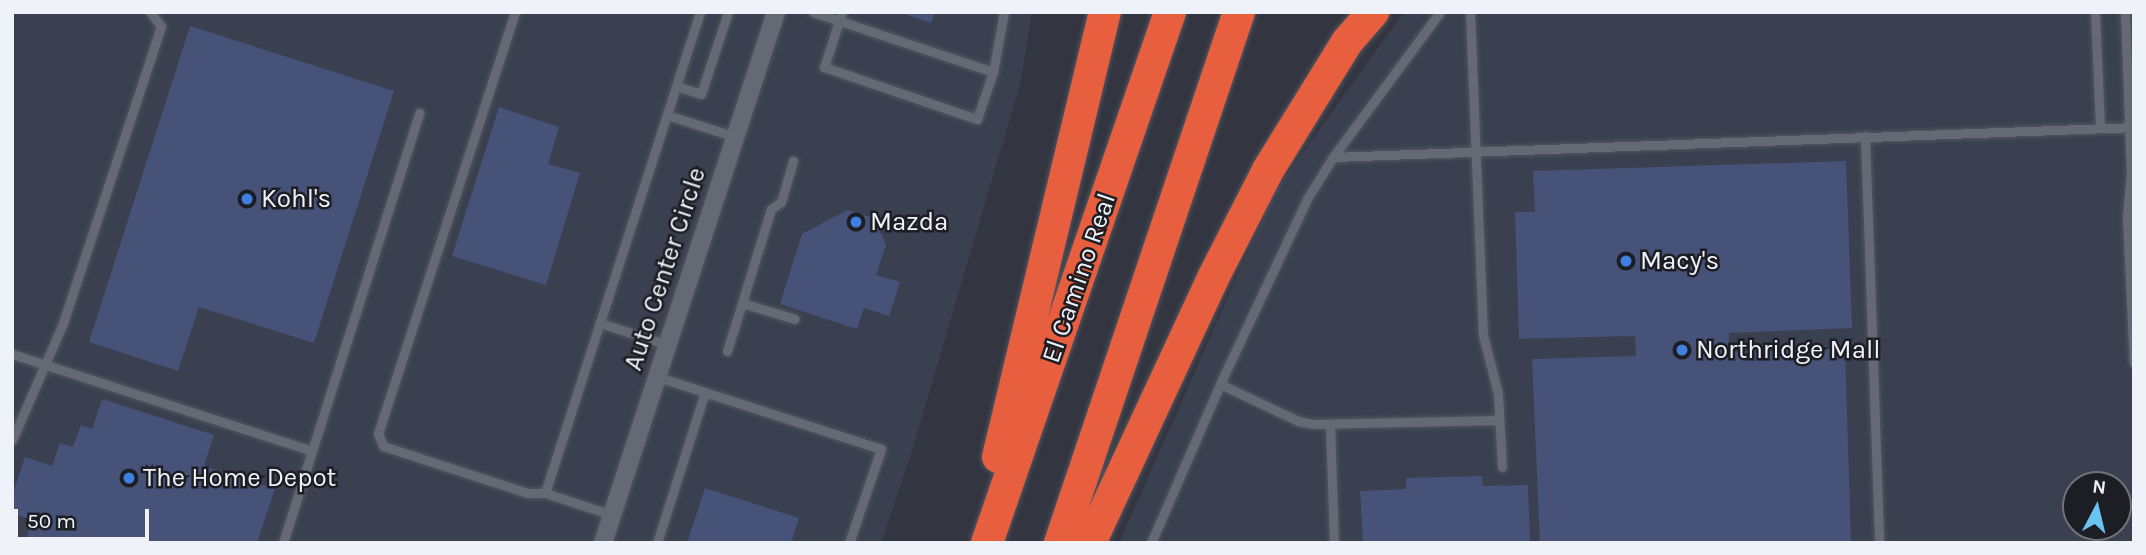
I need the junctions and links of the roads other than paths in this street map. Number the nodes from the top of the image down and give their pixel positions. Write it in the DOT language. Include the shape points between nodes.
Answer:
graph roads {
  1 [pos="150,12"];
  2 [pos="515,12"];
  3 [pos="700,12"];
  4 [pos="728,12"];
  5 [pos="776,12"];
  6 [pos="813,12"];
  7 [pos="1004,12"];
  8 [pos="1105,12"];
  9 [pos="1170,12"];
  10 [pos="1239,12"];
  11 [pos="1373,12"];
  12 [pos="1440,12"];
  13 [pos="1470,12"];
  14 [pos="2095,12"];
  15 [pos="2125,12"];
  16 [pos="841,16"];
  17 [pos="993,72"];
  18 [pos="677,86"];
  19 [pos="419,113"];
  20 [pos="667,115"];
  21 [pos="2132,127"];
  22 [pos="2100,128"];
  23 [pos="1865,136"];
  24 [pos="736,137"];
  25 [pos="1477,151"];
  26 [pos="1333,158"];
  27 [pos="793,161"];
  28 [pos="742,303"];
  29 [pos="795,319"];
  30 [pos="600,323"];
  31 [pos="668,345"];
  32 [pos="727,351"];
  33 [pos="12,354"];
  34 [pos="2134,363"];
  35 [pos="44,365"];
  36 [pos="658,377"];
  37 [pos="1220,384"];
  38 [pos="705,392"];
  39 [pos="1500,420"];
  40 [pos="1330,424"];
  41 [pos="12,440"];
  42 [pos="312,451"];
  43 [pos="1502,467"];
  44 [pos="545,493"];
  45 [pos="612,515"];
  46 [pos="283,543"];
  47 [pos="603,543"];
  48 [pos="657,543"];
  49 [pos="849,543"];
  50 [pos="978,543"];
  51 [pos="987,543"];
  52 [pos="1060,543"];
  53 [pos="1090,543"];
  54 [pos="1151,543"];
  55 [pos="1334,543"];
  56 [pos="1879,543"];
  1 -- 35 [label="lane" via="161,26"];
  2 -- 44 [label="lane" via="378,433 383,446 528,493"];
  3 -- 18 [label="lane"];
  4 -- 18 [label="lane" via="701,94"];
  5 -- 24 [label="street, Auto Center Circle"];
  6 -- 16 [label="lane"];
  7 -- 17 [label="lane"];
  8 -- 50 [label="highway"];
  9 -- 51 [label="highway, El Camino Real"];
  10 -- 52 [label="highway"];
  11 -- 53 [label="highway" via="1347,42 1268,170"];
  12 -- 26 [label="lane"];
  13 -- 25 [label="lane"];
  14 -- 22 [label="lane"];
  15 -- 21 [label="lane"];
  16 -- 17 [label="lane"];
  16 -- 17 [label="lane" via="824,67 977,119"];
  18 -- 20 [label="lane"];
  19 -- 42 [label="lane"];
  20 -- 24 [label="lane"];
  20 -- 30 [label="lane"];
  21 -- 22 [label="lane"];
  21 -- 34 [label="lane" via="2127,217"];
  22 -- 23 [label="lane"];
  23 -- 25 [label="lane"];
  23 -- 56 [label="lane"];
  24 -- 31 [label="street, Auto Center Circle"];
  25 -- 26 [label="lane"];
  25 -- 39 [label="lane" via="1483,335"];
  26 -- 37 [label="lane" via="1307,199"];
  27 -- 28 [label="lane" via="781,202 771,209"];
  28 -- 29 [label="lane"];
  28 -- 32 [label="lane"];
  30 -- 31 [label="lane"];
  30 -- 44 [label="lane"];
  31 -- 36 [label="street, Auto Center Circle"];
  33 -- 35 [label="lane"];
  35 -- 41 [label="lane"];
  35 -- 42 [label="lane"];
  36 -- 38 [label="lane"];
  36 -- 45 [label="street, Auto Center Circle"];
  37 -- 40 [label="lane" via="1298,421"];
  37 -- 54 [label="lane"];
  38 -- 48 [label="lane"];
  38 -- 49 [label="lane" via="881,449"];
  39 -- 40 [label="lane"];
  39 -- 43 [label="lane"];
  40 -- 55 [label="lane"];
  42 -- 46 [label="lane"];
  44 -- 45 [label="lane"];
  45 -- 47 [label="street, Auto Center Circle"];
}
